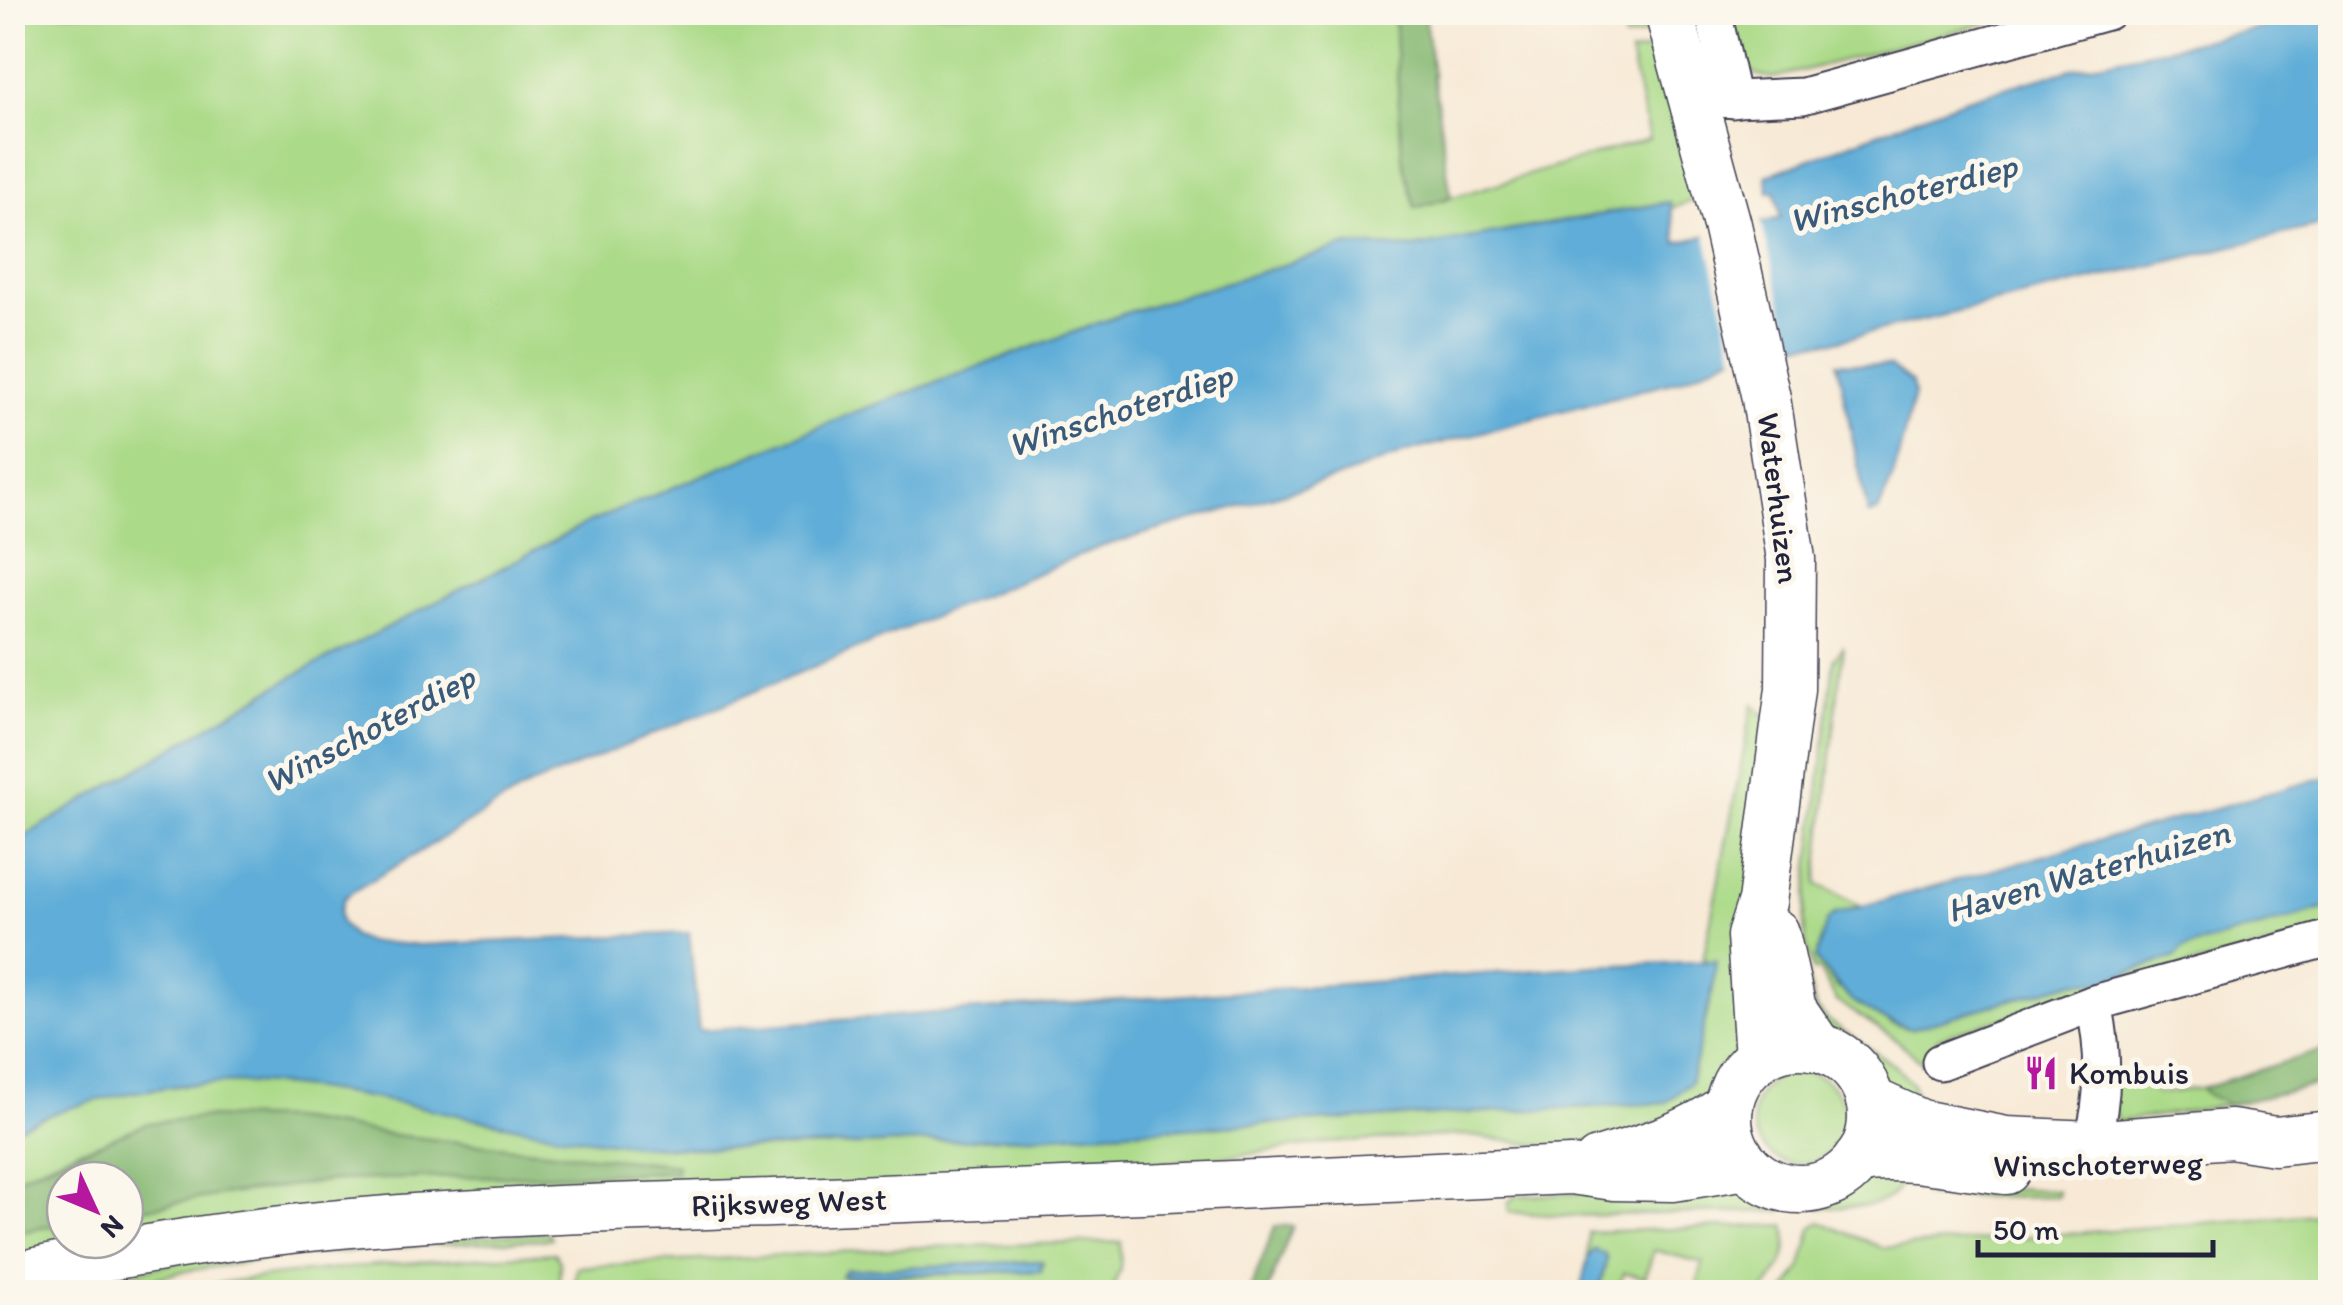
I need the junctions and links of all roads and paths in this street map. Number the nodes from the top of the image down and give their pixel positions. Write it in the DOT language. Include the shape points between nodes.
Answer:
graph roads {
  1 [pos="1668,12"];
  2 [pos="1713,12"];
  3 [pos="2107,12"];
  4 [pos="1713,101"];
  5 [pos="1762,902"];
  6 [pos="2330,938"];
  7 [pos="2094,1003"];
  8 [pos="1818,1048"];
  9 [pos="1759,1058"];
  10 [pos="1940,1062"];
  11 [pos="1870,1100"];
  12 [pos="1728,1106"];
  13 [pos="2330,1135"];
  14 [pos="2275,1141"];
  15 [pos="2091,1145"];
  16 [pos="1858,1159"];
  17 [pos="1746,1165"];
  18 [pos="1571,1170"];
  19 [pos="12,1278"];
  1 -- 4 [label="main road, Waterhuizen"];
  2 -- 4 [label="street, Waterhuizen"];
  3 -- 4 [label="street" via="1803,96"];
  4 -- 5 [label="main road, Waterhuizen" via="1727,226 1791,559 1790,689"];
  5 -- 8 [label="main road, Waterhuizen" via="1792,1009"];
  5 -- 9 [label="main road, Waterhuizen" via="1752,936"];
  6 -- 7 [label="street"];
  7 -- 10 [label="street"];
  7 -- 15 [label="street, Winschoterweg" via="2102,1080"];
  8 -- 9 [label="main road" via="1794,1045"];
  8 -- 11 [label="main road" via="1852,1067"];
  9 -- 12 [label="main road" via="1739,1079"];
  11 -- 15 [label="main road, Winschoterweg" via="1921,1124 2006,1140"];
  11 -- 16 [label="main road" via="1869,1137"];
  12 -- 17 [label="main road" via="1733,1144"];
  12 -- 18 [label="main road, Rijksweg West" via="1666,1142"];
  13 -- 14 [label="main road, Winschoterweg"];
  14 -- 15 [label="main road, Winschoterweg" via="2232,1134"];
  14 -- 16 [label="main road, Winschoterweg" via="2235,1159 2107,1168 2004,1170 1886,1155"];
  16 -- 17 [label="main road" via="1827,1184 1801,1189 1771,1183"];
  17 -- 18 [label="main road, Rijksweg West" via="1673,1177"];
  18 -- 19 [label="main road, Rijksweg West" via="406,1217 221,1237"];
}
